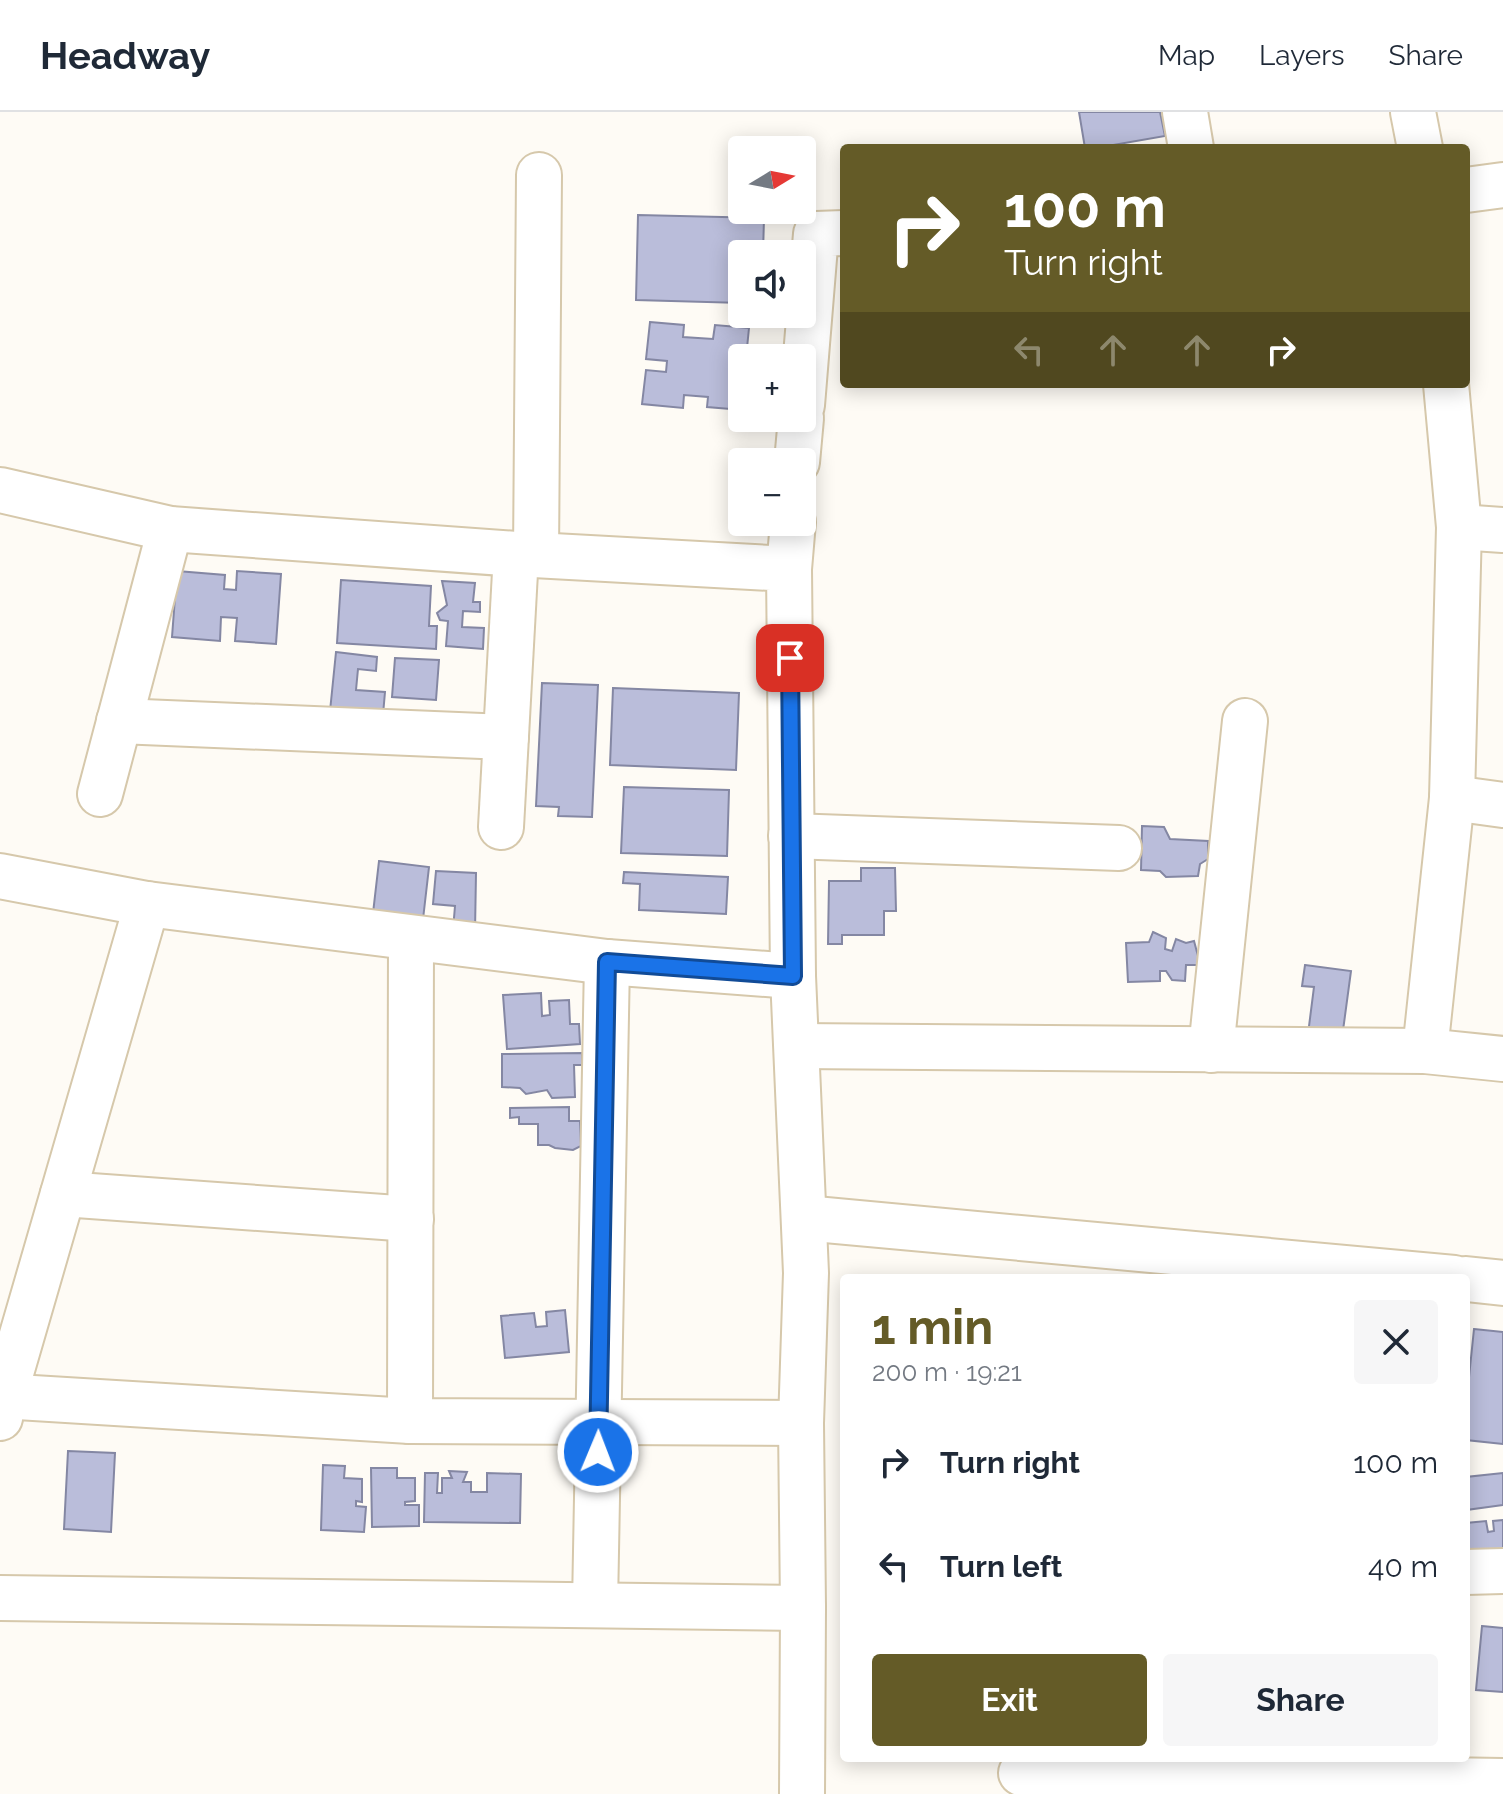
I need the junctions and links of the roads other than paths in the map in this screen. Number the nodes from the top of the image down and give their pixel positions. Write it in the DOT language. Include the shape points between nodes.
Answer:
graph roads {
  1 [pos="1185,112"];
  2 [pos="1413,112"];
  3 [pos="1190,144"];
  4 [pos="1419,144"];
  5 [pos="539,175"];
  6 [pos="1503,185"];
  7 [pos="1470,189"];
  8 [pos="840,233"];
  9 [pos="807,344"];
  10 [pos="1446,388"];
  11 [pos="0,490"];
  12 [pos="1459,527"];
  13 [pos="170,529"];
  14 [pos="1503,530"];
  15 [pos="792,536"];
  16 [pos="526,554"];
  17 [pos="789,569"];
  18 [pos="119,721"];
  19 [pos="1245,721"];
  20 [pos="506,737"];
  21 [pos="100,794"];
  22 [pos="1452,798"];
  23 [pos="1503,805"];
  24 [pos="501,827"];
  25 [pos="791,836"];
  26 [pos="1119,848"];
  27 [pos="0,876"];
  28 [pos="147,904"];
  29 [pos="411,938"];
  30 [pos="607,962"];
  31 [pos="793,976"];
  32 [pos="797,1046"];
  33 [pos="1211,1050"];
  34 [pos="1425,1051"];
  35 [pos="1503,1059"];
  36 [pos="63,1194"];
  37 [pos="804,1218"];
  38 [pos="411,1219"];
  39 [pos="1038,1259"];
  40 [pos="1366,1274"];
  41 [pos="1470,1279"];
  42 [pos="1503,1283"];
  43 [pos="1,1404"];
  44 [pos="410,1421"];
  45 [pos="598,1421"];
  46 [pos="801,1423"];
  47 [pos="1503,1571"];
  48 [pos="1470,1572"];
  49 [pos="0,1598"];
  50 [pos="595,1605"];
  51 [pos="803,1608"];
  52 [pos="1020,1775"];
  53 [pos="1503,1781"];
  54 [pos="802,1794"];
  1 -- 3 [label="street"];
  2 -- 4 [label="street"];
  5 -- 16 [label="street"];
  6 -- 7 [label="street"];
  8 -- 9 [label="street" via="816,234"];
  10 -- 12 [label="street"];
  11 -- 13 [label="street"];
  12 -- 14 [label="street"];
  12 -- 22 [label="street"];
  13 -- 16 [label="street"];
  13 -- 18 [label="street"];
  15 -- 17 [label="street"];
  16 -- 17 [label="street"];
  16 -- 20 [label="street"];
  17 -- 25 [label="street"];
  18 -- 20 [label="street"];
  18 -- 21 [label="street"];
  19 -- 33 [label="street"];
  20 -- 24 [label="street"];
  22 -- 23 [label="street"];
  22 -- 34 [label="street"];
  25 -- 26 [label="street"];
  25 -- 31 [label="street"];
  27 -- 28 [label="street"];
  28 -- 29 [label="street"];
  28 -- 36 [label="street"];
  29 -- 30 [label="street"];
  29 -- 38 [label="street"];
  30 -- 31 [label="street"];
  30 -- 45 [label="street"];
  31 -- 32 [label="street"];
  32 -- 33 [label="street"];
  32 -- 37 [label="street"];
  33 -- 34 [label="street"];
  34 -- 35 [label="street"];
  36 -- 38 [label="street"];
  36 -- 43 [label="street"];
  37 -- 39 [label="street"];
  37 -- 46 [label="street"];
  38 -- 44 [label="street"];
  39 -- 40 [label="street"];
  41 -- 42 [label="street"];
  43 -- 44 [label="street"];
  44 -- 45 [label="street"];
  45 -- 46 [label="street"];
  45 -- 50 [label="street"];
  46 -- 51 [label="street"];
  47 -- 48 [label="street"];
  49 -- 50 [label="street"];
  50 -- 51 [label="street"];
  51 -- 54 [label="street"];
  52 -- 53 [label="street"];
}
